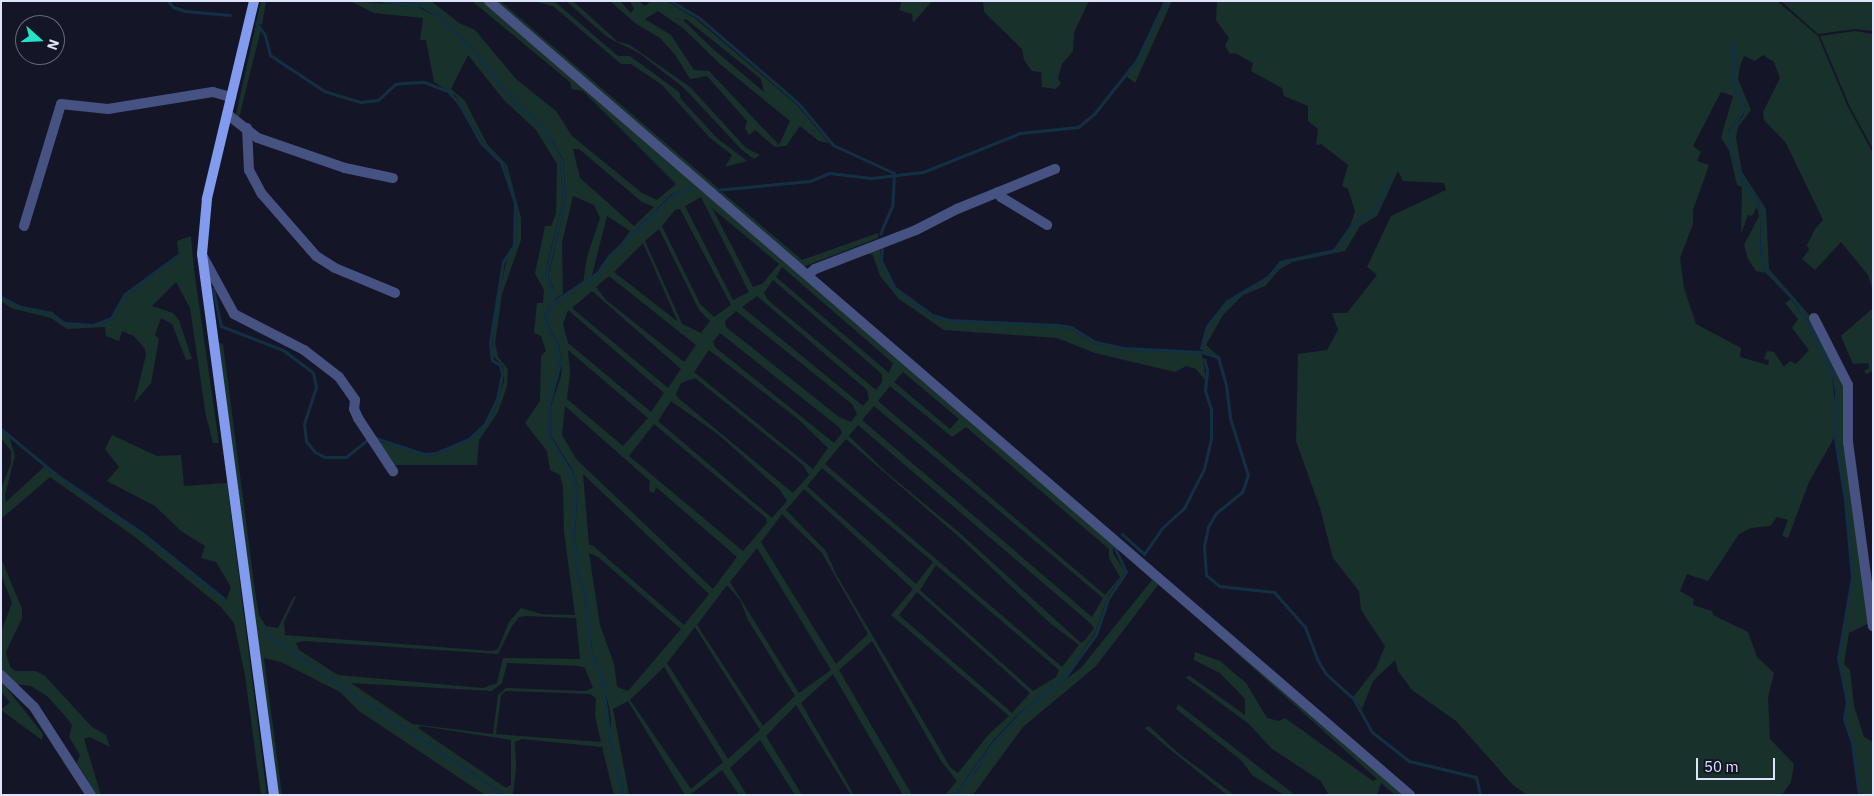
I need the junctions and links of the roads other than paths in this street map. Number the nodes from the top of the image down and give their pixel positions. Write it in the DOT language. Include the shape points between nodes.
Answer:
graph roads {
  1 [pos="254,1"];
  2 [pos="488,1"];
  3 [pos="231,97"];
  4 [pos="227,114"];
  5 [pos="247,128"];
  6 [pos="1055,169"];
  7 [pos="394,178"];
  8 [pos="998,192"];
  9 [pos="24,226"];
  10 [pos="1047,226"];
  11 [pos="202,254"];
  12 [pos="808,275"];
  13 [pos="395,292"];
  14 [pos="1814,318"];
  15 [pos="393,472"];
  16 [pos="1873,626"];
  17 [pos="1,675"];
  18 [pos="91,795"];
  19 [pos="274,795"];
  20 [pos="1410,795"];
  1 -- 3 [label="street"];
  2 -- 12 [label="street"];
  3 -- 4 [label="street"];
  3 -- 9 [label="street" via="213,92 108,109 61,104"];
  4 -- 5 [label="street"];
  4 -- 11 [label="street" via="207,199"];
  5 -- 7 [label="street" via="258,138 345,168"];
  5 -- 13 [label="street" via="249,170 262,194 316,256 335,268"];
  6 -- 8 [label="street"];
  8 -- 10 [label="street" via="1001,198"];
  8 -- 12 [label="street" via="916,230 815,268"];
  11 -- 15 [label="street" via="234,314 304,350 339,377 354,400 358,418"];
  11 -- 19 [label="street"];
  12 -- 20 [label="street"];
  14 -- 16 [label="street" via="1848,384 1848,442"];
  17 -- 18 [label="street" via="34,708"];
}
